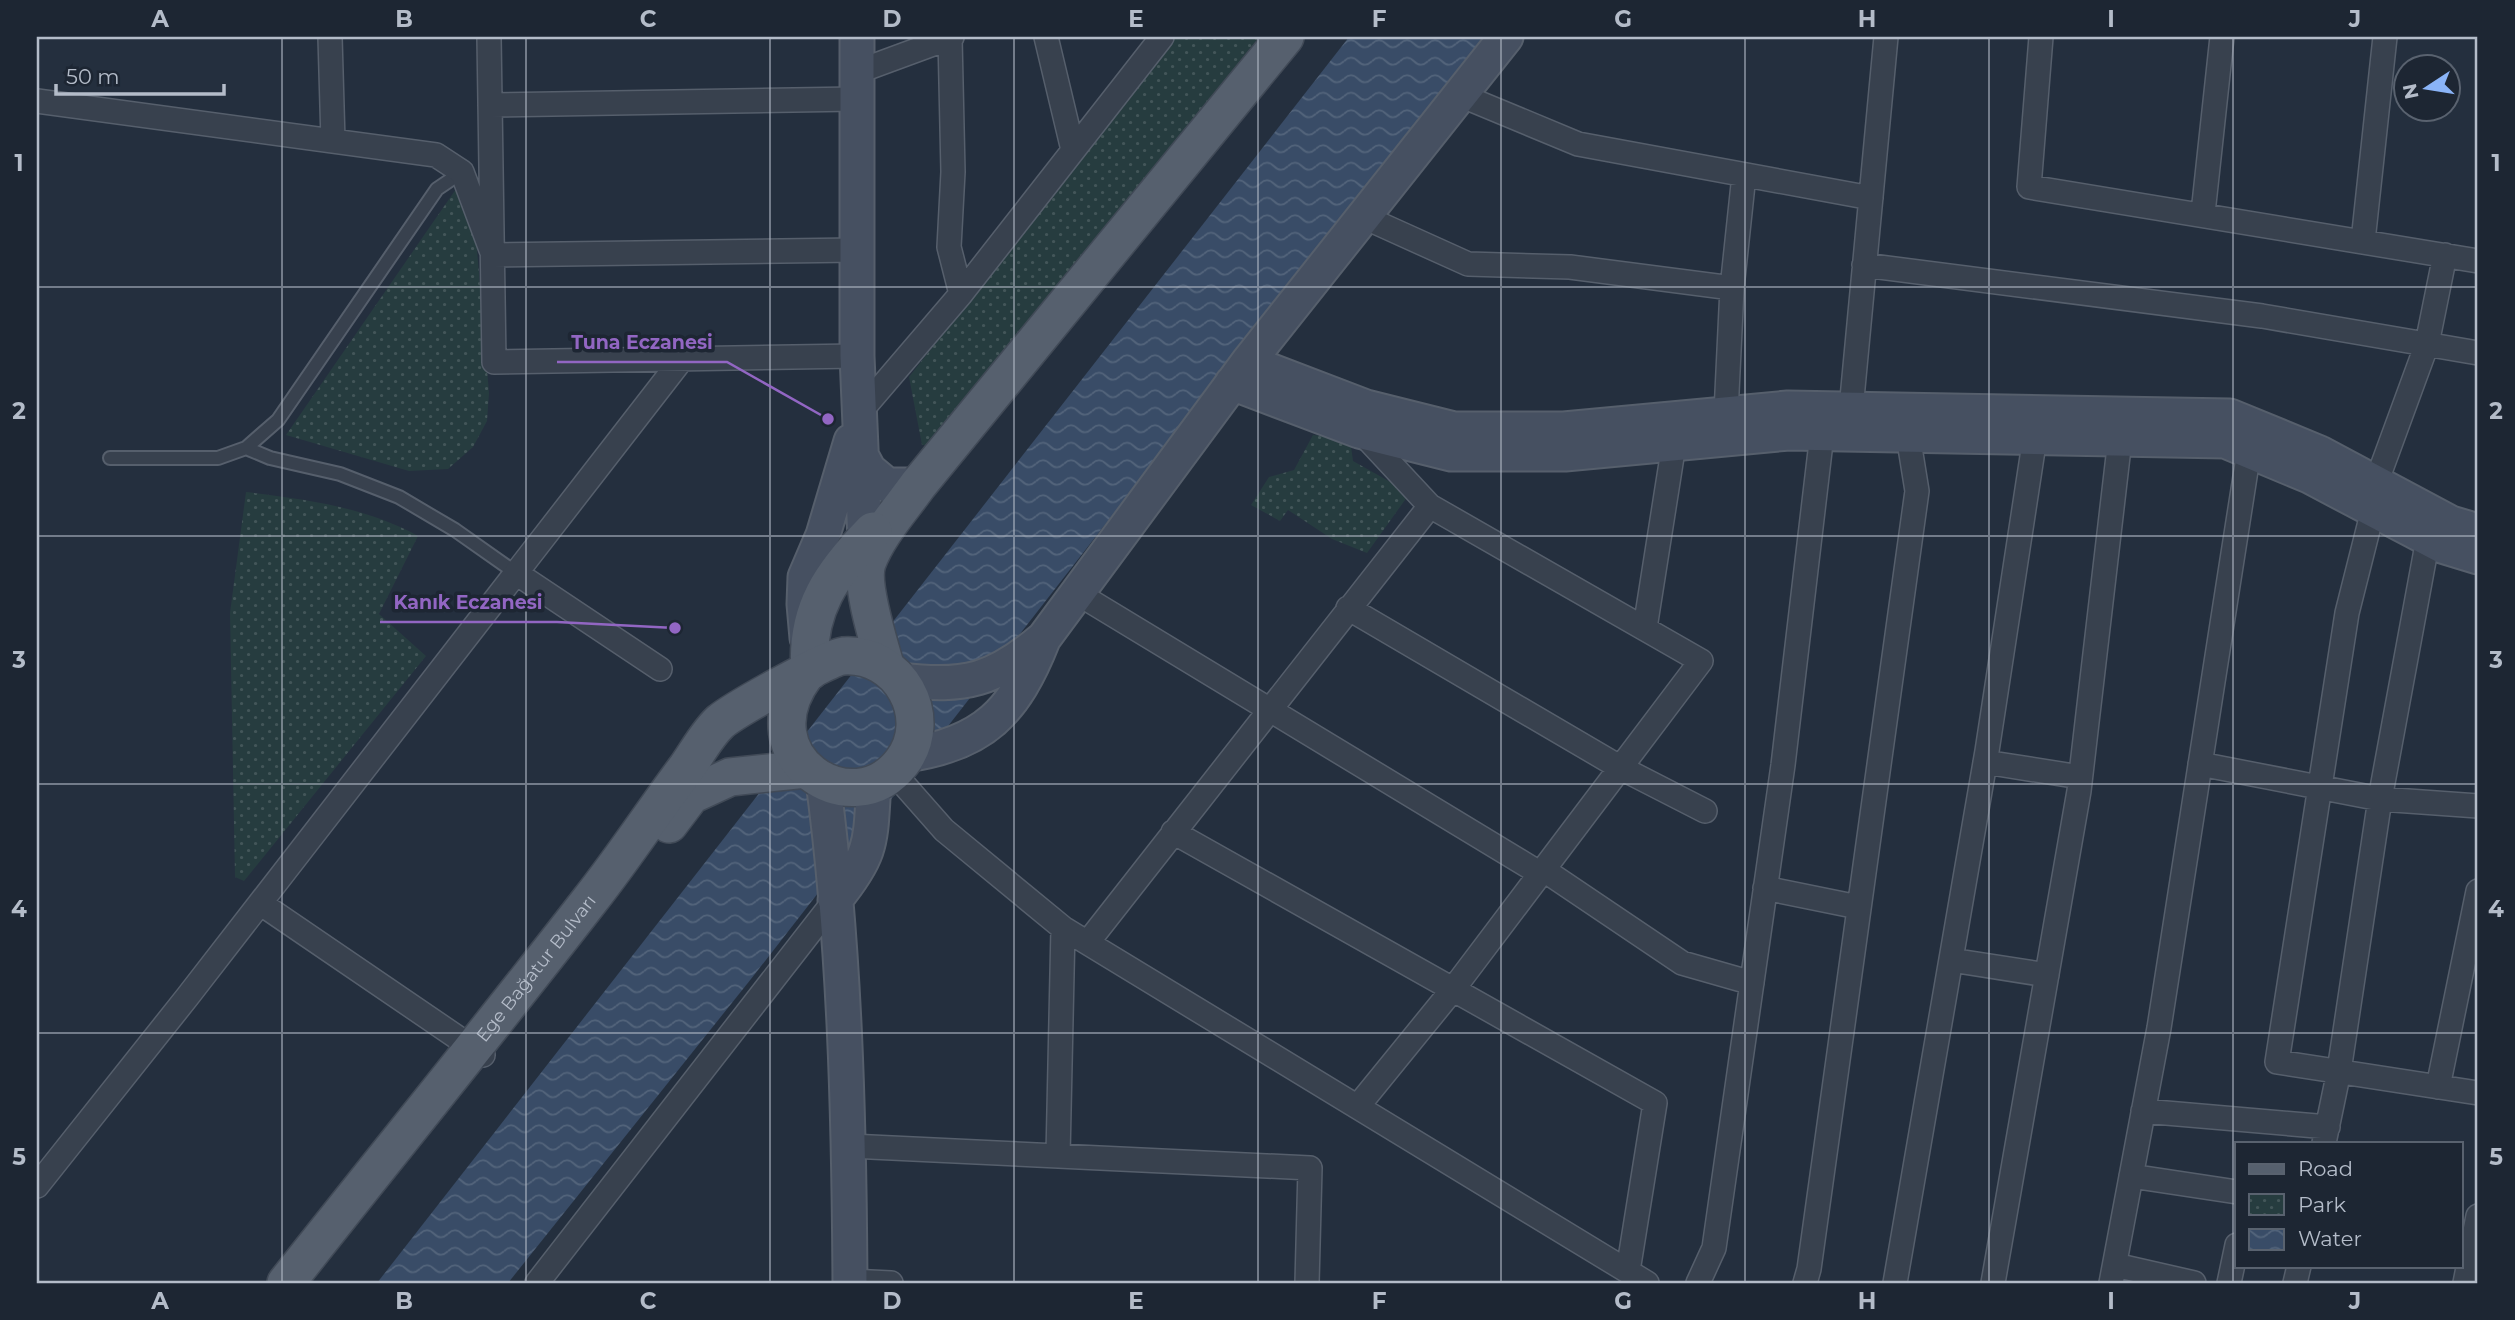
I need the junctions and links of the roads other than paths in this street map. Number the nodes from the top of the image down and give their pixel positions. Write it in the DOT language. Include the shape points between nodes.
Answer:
graph roads {
  1 [pos="330,37"];
  2 [pos="489,37"];
  3 [pos="857,37"];
  4 [pos="951,37"];
  5 [pos="1046,37"];
  6 [pos="1161,37"];
  7 [pos="1285,37"];
  8 [pos="1506,37"];
  9 [pos="1885,37"];
  10 [pos="2040,37"];
  11 [pos="2222,37"];
  12 [pos="2385,37"];
  13 [pos="857,86"];
  14 [pos="1460,95"];
  15 [pos="37,101"];
  16 [pos="490,105"];
  17 [pos="332,141"];
  18 [pos="1073,150"];
  19 [pos="462,172"];
  20 [pos="1744,175"];
  21 [pos="1871,198"];
  22 [pos="2203,214"];
  23 [pos="1364,217"];
  24 [pos="2363,241"];
  25 [pos="857,250"];
  26 [pos="493,255"];
  27 [pos="2445,255"];
  28 [pos="2478,261"];
  29 [pos="1864,265"];
  30 [pos="1732,288"];
  31 [pos="961,294"];
  32 [pos="2427,344"];
  33 [pos="2478,353"];
  34 [pos="857,356"];
  35 [pos="682,359"];
  36 [pos="1240,372"];
  37 [pos="1851,409"];
  38 [pos="860,412"];
  39 [pos="1726,413"];
  40 [pos="1359,431"];
  41 [pos="1822,434"];
  42 [pos="1908,435"];
  43 [pos="2035,437"];
  44 [pos="2120,439"];
  45 [pos="1674,444"];
  46 [pos="246,448"];
  47 [pos="2249,451"];
  48 [pos="861,455"];
  49 [pos="110,458"];
  50 [pos="918,485"];
  51 [pos="2374,496"];
  52 [pos="1430,506"];
  53 [pos="2478,531"];
  54 [pos="2428,539"];
  55 [pos="865,553"];
  56 [pos="2478,558"];
  57 [pos="516,573"];
  58 [pos="1077,593"];
  59 [pos="1348,608"];
  60 [pos="1645,628"];
  61 [pos="1044,638"];
  62 [pos="807,662"];
  63 [pos="660,670"];
  64 [pos="893,673"];
  65 [pos="1269,710"];
  66 [pos="1985,762"];
  67 [pos="2200,764"];
  68 [pos="1620,768"];
  69 [pos="891,769"];
  70 [pos="814,775"];
  71 [pos="2080,777"];
  72 [pos="2320,788"];
  73 [pos="2380,799"];
  74 [pos="2478,806"];
  75 [pos="1705,811"];
  76 [pos="1173,832"];
  77 [pos="1542,872"];
  78 [pos="1765,888"];
  79 [pos="2478,891"];
  80 [pos="835,900"];
  81 [pos="260,903"];
  82 [pos="1858,906"];
  83 [pos="1063,928"];
  84 [pos="1088,942"];
  85 [pos="1951,960"];
  86 [pos="2047,975"];
  87 [pos="1752,982"];
  88 [pos="1454,988"];
  89 [pos="480,1052"];
  90 [pos="2339,1071"];
  91 [pos="2438,1087"];
  92 [pos="2478,1093"];
  93 [pos="1358,1106"];
  94 [pos="2143,1111"];
  95 [pos="2326,1135"];
  96 [pos="850,1146"];
  97 [pos="1058,1156"];
  98 [pos="2131,1176"];
  99 [pos="37,1186"];
  100 [pos="2235,1192"];
  101 [pos="2478,1216"];
  102 [pos="2235,1254"];
  103 [pos="2113,1274"];
  104 [pos="1638,1277"];
  105 [pos="850,1282"];
  106 [pos="286,1283"];
  107 [pos="312,1283"];
  108 [pos="537,1283"];
  109 [pos="891,1283"];
  110 [pos="1307,1283"];
  111 [pos="1698,1283"];
  112 [pos="1805,1283"];
  113 [pos="1895,1283"];
  114 [pos="1993,1283"];
  115 [pos="2194,1283"];
  116 [pos="2229,1283"];
  117 [pos="2465,1283"];
  1 -- 17 [label="street"];
  2 -- 16 [label="street"];
  3 -- 13 [label="main road"];
  4 -- 13 [label="street"];
  4 -- 31 [label="street" via="949,247"];
  5 -- 18 [label="street"];
  6 -- 18 [label="street"];
  7 -- 50 [label="main road"];
  8 -- 14 [label="main road"];
  9 -- 21 [label="street"];
  10 -- 22 [label="street" via="2029,187"];
  11 -- 22 [label="street"];
  12 -- 24 [label="street"];
  13 -- 16 [label="street"];
  13 -- 25 [label="main road"];
  14 -- 20 [label="street" via="1578,144"];
  14 -- 23 [label="main road"];
  15 -- 17 [label="street"];
  16 -- 26 [label="street"];
  17 -- 19 [label="street" via="436,155"];
  18 -- 31 [label="street"];
  19 -- 26 [label="street"];
  19 -- 46 [label="lane" via="437,189 278,419"];
  20 -- 21 [label="street"];
  20 -- 30 [label="street"];
  21 -- 29 [label="street"];
  22 -- 24 [label="street"];
  23 -- 30 [label="street" via="1468,264 1570,267"];
  23 -- 36 [label="main road"];
  24 -- 27 [label="street"];
  25 -- 26 [label="street"];
  25 -- 34 [label="main road"];
  26 -- 35 [label="street" via="494,362"];
  27 -- 28 [label="street"];
  27 -- 32 [label="street"];
  29 -- 32 [label="street" via="2262,316"];
  29 -- 37 [label="street"];
  30 -- 39 [label="street"];
  31 -- 38 [label="street"];
  32 -- 33 [label="street"];
  32 -- 51 [label="street"];
  34 -- 35 [label="street"];
  34 -- 38 [label="main road"];
  35 -- 57 [label="street"];
  36 -- 39 [label="main road" via="1454,429 1564,429"];
  36 -- 40 [label="main road"];
  36 -- 58 [label="main road"];
  37 -- 39 [label="main road"];
  37 -- 51 [label="main road" via="2230,416 2320,453"];
  38 -- 48 [label="main road"];
  38 -- 62 [label="main road" via="806,577"];
  40 -- 45 [label="main road" via="1451,454 1565,454"];
  40 -- 52 [label="street"];
  41 -- 42 [label="main road"];
  41 -- 45 [label="main road"];
  41 -- 78 [label="street"];
  42 -- 43 [label="main road"];
  42 -- 82 [label="street" via="1917,491"];
  43 -- 44 [label="main road"];
  43 -- 66 [label="street"];
  44 -- 47 [label="main road" via="2225,442"];
  44 -- 71 [label="street"];
  45 -- 60 [label="street"];
  46 -- 49 [label="lane" via="218,458"];
  46 -- 57 [label="lane" via="340,474 399,498"];
  47 -- 51 [label="main road"];
  47 -- 67 [label="street"];
  48 -- 50 [label="main road" via="869,470 887,485"];
  48 -- 55 [label="main road"];
  50 -- 55 [label="main road"];
  51 -- 53 [label="main road"];
  51 -- 54 [label="main road"];
  51 -- 72 [label="street" via="2347,613"];
  52 -- 59 [label="street"];
  52 -- 60 [label="street"];
  54 -- 56 [label="main road"];
  54 -- 73 [label="street"];
  55 -- 62 [label="main road" via="838,570 819,600"];
  55 -- 64 [label="main road" via="870,613"];
  57 -- 63 [label="street"];
  57 -- 81 [label="street"];
  58 -- 61 [label="main road"];
  58 -- 65 [label="street"];
  59 -- 65 [label="street"];
  59 -- 68 [label="street"];
  60 -- 68 [label="street" via="1701,660"];
  61 -- 64 [label="main road" via="1023,656 972,682 943,685"];
  61 -- 69 [label="main road" via="1030,673 1005,709 973,737"];
  62 -- 64 [label="main road" via="864,657"];
  62 -- 70 [label="main road" via="786,712 786,733 793,752"];
  62 -- 89 [label="main road, Ege Bağatur Bulvarı" via="720,722"];
  64 -- 69 [label="main road" via="912,700 916,722 912,743"];
  65 -- 76 [label="street"];
  65 -- 77 [label="street"];
  66 -- 71 [label="street"];
  66 -- 85 [label="street"];
  67 -- 72 [label="street"];
  67 -- 94 [label="street"];
  68 -- 75 [label="street"];
  68 -- 77 [label="street"];
  69 -- 70 [label="main road" via="843,787"];
  69 -- 80 [label="main road" via="870,847 859,871"];
  69 -- 83 [label="street" via="944,830"];
  70 -- 80 [label="main road"];
  70 -- 89 [label="main road, Ege Bağatur Bulvarı" via="730,777 691,795"];
  71 -- 86 [label="street"];
  72 -- 73 [label="street"];
  72 -- 90 [label="street" via="2277,1062"];
  73 -- 74 [label="street"];
  73 -- 90 [label="street"];
  76 -- 84 [label="street"];
  76 -- 88 [label="street"];
  77 -- 87 [label="street" via="1682,963"];
  77 -- 88 [label="street"];
  78 -- 82 [label="street"];
  78 -- 87 [label="street"];
  79 -- 91 [label="street"];
  80 -- 96 [label="main road"];
  80 -- 108 [label="street"];
  81 -- 89 [label="street"];
  81 -- 99 [label="street"];
  82 -- 112 [label="street"];
  83 -- 84 [label="street"];
  83 -- 97 [label="street"];
  84 -- 93 [label="street"];
  85 -- 86 [label="street"];
  85 -- 113 [label="street"];
  86 -- 114 [label="street"];
  87 -- 111 [label="street" via="1714,1248"];
  88 -- 93 [label="street"];
  88 -- 104 [label="street" via="1655,1103"];
  89 -- 106 [label="main road, Ege Bağatur Bulvarı"];
  89 -- 107 [label="main road, Ege Bağatur Bulvarı"];
  90 -- 91 [label="street"];
  90 -- 95 [label="street"];
  91 -- 92 [label="street"];
  93 -- 104 [label="street"];
  94 -- 95 [label="street"];
  94 -- 98 [label="street"];
  96 -- 97 [label="street"];
  96 -- 105 [label="main road"];
  97 -- 110 [label="street" via="1310,1168"];
  98 -- 100 [label="street"];
  98 -- 103 [label="street"];
  101 -- 117 [label="street"];
  102 -- 116 [label="street"];
  103 -- 115 [label="street"];
  105 -- 109 [label="street"];
}
